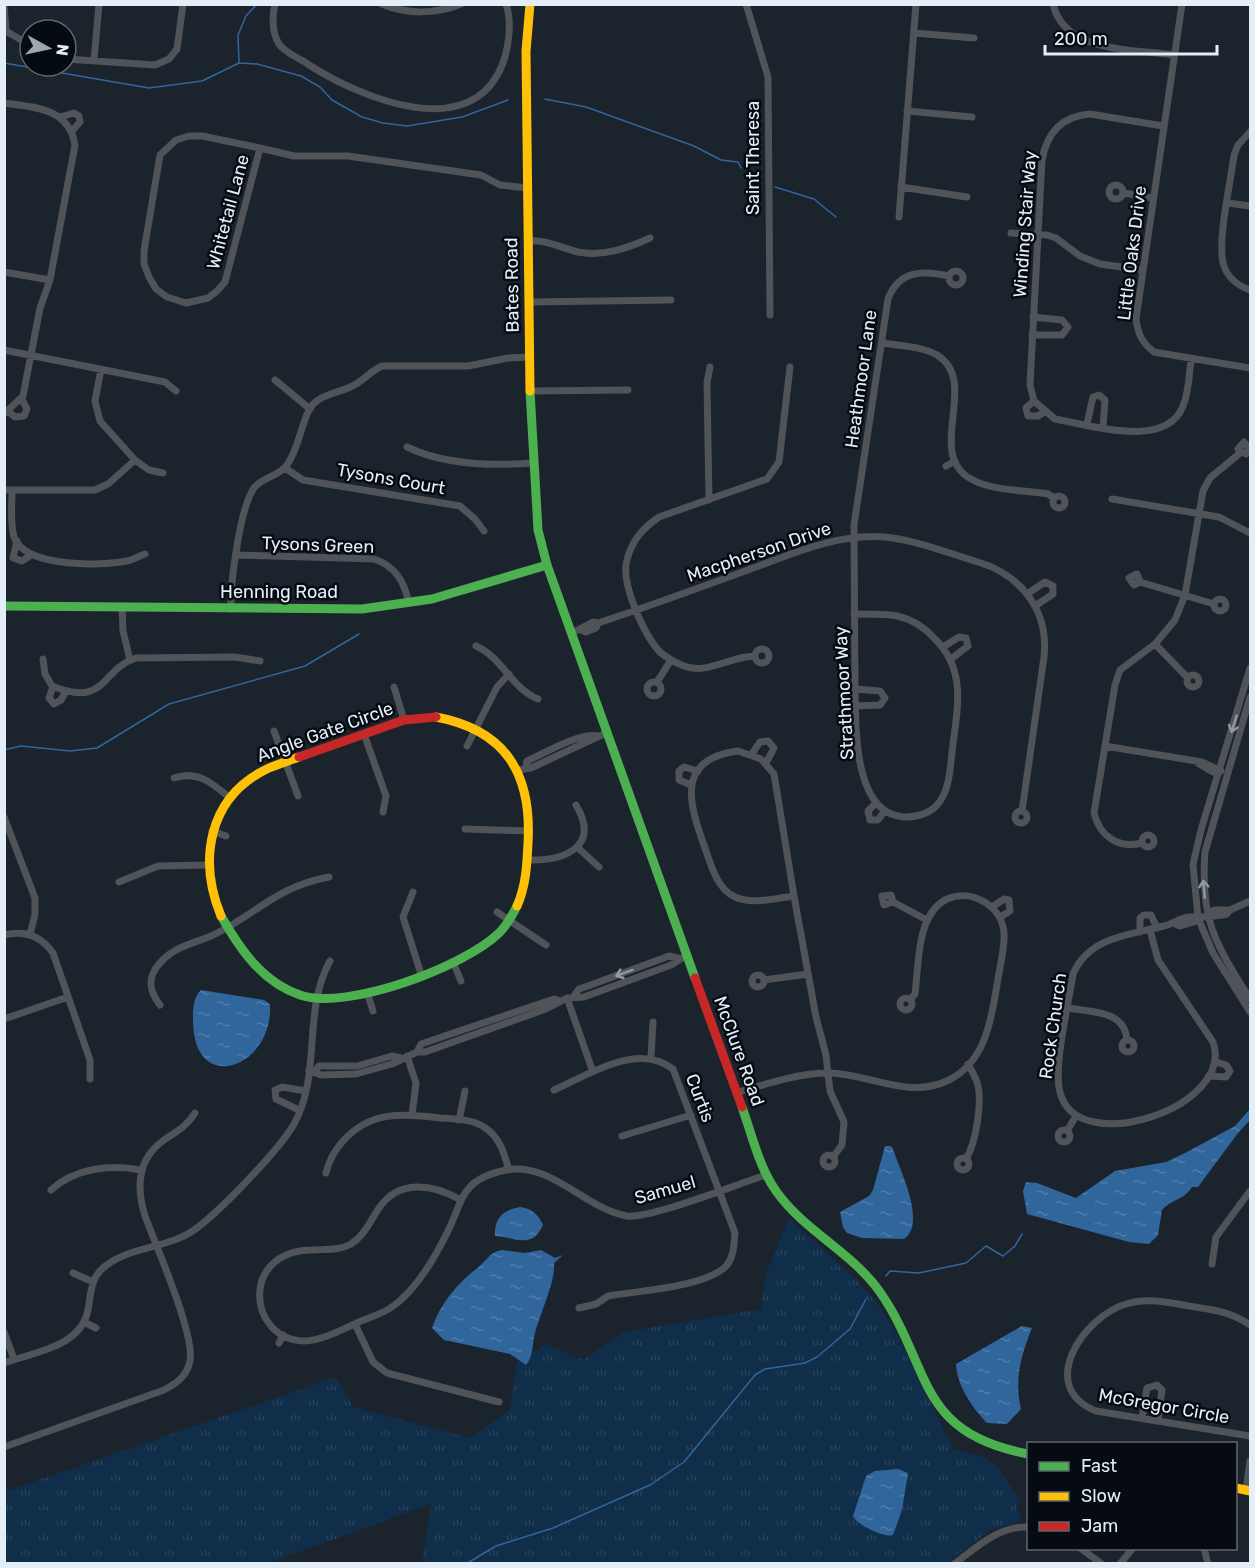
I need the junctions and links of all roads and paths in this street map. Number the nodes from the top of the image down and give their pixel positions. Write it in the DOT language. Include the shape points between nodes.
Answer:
graph roads {
  1 [pos="99,4"];
  2 [pos="183,4"];
  3 [pos="275,4"];
  4 [pos="382,4"];
  5 [pos="461,4"];
  6 [pos="506,4"];
  7 [pos="530,4"];
  8 [pos="746,4"];
  9 [pos="916,4"];
  10 [pos="1053,4"];
  11 [pos="1182,4"];
  12 [pos="4,5"];
  13 [pos="5,30"];
  14 [pos="914,33"];
  15 [pos="18,38"];
  16 [pos="974,38"];
  17 [pos="1173,55"];
  18 [pos="78,59"];
  19 [pos="94,60"];
  20 [pos="4,103"];
  21 [pos="907,111"];
  22 [pos="60,117"];
  23 [pos="972,117"];
  24 [pos="1163,126"];
  25 [pos="71,132"];
  26 [pos="1251,132"];
  27 [pos="260,148"];
  28 [pos="528,188"];
  29 [pos="901,188"];
  30 [pos="1124,193"];
  31 [pos="967,197"];
  32 [pos="1153,198"];
  33 [pos="1228,203"];
  34 [pos="1251,206"];
  35 [pos="899,217"];
  36 [pos="1011,233"];
  37 [pos="1038,234"];
  38 [pos="650,238"];
  39 [pos="528,241"];
  40 [pos="1143,270"];
  41 [pos="4,272"];
  42 [pos="949,276"];
  43 [pos="50,280"];
  44 [pos="1251,290"];
  45 [pos="671,300"];
  46 [pos="529,302"];
  47 [pos="770,315"];
  48 [pos="1033,317"];
  49 [pos="1032,335"];
  50 [pos="883,343"];
  51 [pos="4,350"];
  52 [pos="31,355"];
  53 [pos="530,357"];
  54 [pos="1191,360"];
  55 [pos="710,367"];
  56 [pos="790,367"];
  57 [pos="1251,368"];
  58 [pos="101,369"];
  59 [pos="275,380"];
  60 [pos="628,390"];
  61 [pos="176,391"];
  62 [pos="530,391"];
  63 [pos="21,398"];
  64 [pos="1034,401"];
  65 [pos="310,409"];
  66 [pos="1044,412"];
  67 [pos="7,413"];
  68 [pos="1087,424"];
  69 [pos="1103,427"];
  70 [pos="407,447"];
  71 [pos="1251,449"];
  72 [pos="135,460"];
  73 [pos="955,461"];
  74 [pos="533,463"];
  75 [pos="946,466"];
  76 [pos="285,468"];
  77 [pos="163,473"];
  78 [pos="8,490"];
  79 [pos="1054,498"];
  80 [pos="1112,499"];
  81 [pos="709,500"];
  82 [pos="1199,512"];
  83 [pos="484,531"];
  84 [pos="1251,533"];
  85 [pos="854,537"];
  86 [pos="17,542"];
  87 [pos="144,554"];
  88 [pos="32,555"];
  89 [pos="237,555"];
  90 [pos="547,565"];
  91 [pos="1140,582"];
  92 [pos="1027,594"];
  93 [pos="1185,595"];
  94 [pos="409,603"];
  95 [pos="1214,604"];
  96 [pos="4,606"];
  97 [pos="1035,606"];
  98 [pos="122,608"];
  99 [pos="231,609"];
  100 [pos="637,610"];
  101 [pos="855,614"];
  102 [pos="577,631"];
  103 [pos="1155,644"];
  104 [pos="476,646"];
  105 [pos="944,647"];
  106 [pos="755,656"];
  107 [pos="43,658"];
  108 [pos="951,659"];
  109 [pos="130,660"];
  110 [pos="671,660"];
  111 [pos="260,661"];
  112 [pos="1251,668"];
  113 [pos="509,674"];
  114 [pos="1188,678"];
  115 [pos="657,682"];
  116 [pos="53,687"];
  117 [pos="394,687"];
  118 [pos="855,689"];
  119 [pos="66,691"];
  120 [pos="1251,698"];
  121 [pos="538,699"];
  122 [pos="856,706"];
  123 [pos="404,720"];
  124 [pos="476,728"];
  125 [pos="274,731"];
  126 [pos="608,732"];
  127 [pos="364,734"];
  128 [pos="467,746"];
  129 [pos="1105,746"];
  130 [pos="752,755"];
  131 [pos="285,762"];
  132 [pos="766,764"];
  133 [pos="522,768"];
  134 [pos="1219,770"];
  135 [pos="698,771"];
  136 [pos="1228,774"];
  137 [pos="174,778"];
  138 [pos="691,785"];
  139 [pos="298,796"];
  140 [pos="230,798"];
  141 [pos="875,804"];
  142 [pos="576,805"];
  143 [pos="1022,811"];
  144 [pos="383,812"];
  145 [pos="884,812"];
  146 [pos="4,817"];
  147 [pos="465,829"];
  148 [pos="212,831"];
  149 [pos="529,831"];
  150 [pos="226,836"];
  151 [pos="1142,843"];
  152 [pos="577,847"];
  153 [pos="528,860"];
  154 [pos="206,865"];
  155 [pos="599,867"];
  156 [pos="329,877"];
  157 [pos="119,882"];
  158 [pos="413,892"];
  159 [pos="794,896"];
  160 [pos="1251,900"];
  161 [pos="893,902"];
  162 [pos="992,907"];
  163 [pos="498,912"];
  164 [pos="1208,915"];
  165 [pos="1000,917"];
  166 [pos="1197,918"];
  167 [pos="510,920"];
  168 [pos="927,920"];
  169 [pos="226,926"];
  170 [pos="1153,929"];
  171 [pos="1140,932"];
  172 [pos="30,934"];
  173 [pos="4,935"];
  174 [pos="546,945"];
  175 [pos="683,956"];
  176 [pos="330,961"];
  177 [pos="453,962"];
  178 [pos="146,965"];
  179 [pos="155,970"];
  180 [pos="421,974"];
  181 [pos="808,974"];
  182 [pos="764,980"];
  183 [pos="461,981"];
  184 [pos="367,992"];
  185 [pos="68,997"];
  186 [pos="567,998"];
  187 [pos="317,999"];
  188 [pos="1251,999"];
  189 [pos="910,1000"];
  190 [pos="159,1005"];
  191 [pos="1068,1008"];
  192 [pos="373,1011"];
  193 [pos="1251,1012"];
  194 [pos="4,1019"];
  195 [pos="653,1023"];
  196 [pos="1127,1040"];
  197 [pos="404,1057"];
  198 [pos="651,1057"];
  199 [pos="1216,1062"];
  200 [pos="968,1064"];
  201 [pos="312,1070"];
  202 [pos="594,1072"];
  203 [pos="827,1073"];
  204 [pos="1211,1076"];
  205 [pos="90,1079"];
  206 [pos="554,1090"];
  207 [pos="306,1091"];
  208 [pos="465,1091"];
  209 [pos="736,1093"];
  210 [pos="299,1110"];
  211 [pos="195,1113"];
  212 [pos="412,1115"];
  213 [pos="691,1115"];
  214 [pos="1076,1116"];
  215 [pos="459,1120"];
  216 [pos="1067,1131"];
  217 [pos="622,1136"];
  218 [pos="833,1156"];
  219 [pos="966,1159"];
  220 [pos="141,1170"];
  221 [pos="508,1170"];
  222 [pos="326,1173"];
  223 [pos="766,1175"];
  224 [pos="51,1190"];
  225 [pos="719,1190"];
  226 [pos="1251,1191"];
  227 [pos="459,1199"];
  228 [pos="156,1246"];
  229 [pos="1212,1264"];
  230 [pos="73,1273"];
  231 [pos="93,1282"];
  232 [pos="579,1308"];
  233 [pos="84,1322"];
  234 [pos="355,1324"];
  235 [pos="1251,1325"];
  236 [pos="96,1328"];
  237 [pos="4,1332"];
  238 [pos="283,1335"];
  239 [pos="279,1343"];
  240 [pos="14,1359"];
  241 [pos="4,1363"];
  242 [pos="187,1370"];
  243 [pos="196,1374"];
  244 [pos="499,1402"];
  245 [pos="1142,1418"];
  246 [pos="1158,1420"];
  247 [pos="1251,1436"];
  248 [pos="4,1447"];
  249 [pos="1027,1453"];
  250 [pos="1251,1461"];
  251 [pos="1248,1490"];
  252 [pos="1027,1527"];
  253 [pos="1083,1550"];
  254 [pos="1131,1550"];
  255 [pos="954,1563"];
  256 [pos="1102,1563"];
  257 [pos="1120,1563"];
  1 -- 19 [label="street"];
  2 -- 19 [label="street" via="181,39 170,59 148,65"];
  3 -- 6 [label="street" via="274,30 280,46 292,56 330,78 396,104 436,109 472,101 487,90 499,73 508,35"];
  4 -- 5 [label="street" via="414,12 439,11"];
  7 -- 28 [label="street, Bates Road" via="526,29"];
  8 -- 47 [label="street, Saint Theresa" via="768,77"];
  9 -- 14 [label="street"];
  10 -- 17 [label="street" via="1059,21 1076,37"];
  11 -- 17 [label="street, Little Oaks Drive"];
  12 -- 13 [label="street"];
  13 -- 15 [label="street"];
  14 -- 16 [label="street"];
  14 -- 21 [label="street"];
  17 -- 24 [label="street, Little Oaks Drive"];
  18 -- 19 [label="street"];
  20 -- 22 [label="street" via="48,109"];
  21 -- 23 [label="street"];
  21 -- 29 [label="street"];
  22 -- 25 [label="street"];
  22 -- 25 [label="street" via="74,113 79,116 80,122"];
  24 -- 32 [label="street, Little Oaks Drive"];
  24 -- 37 [label="street, Winding Stair Way" via="1090,114 1071,117 1052,132 1044,150"];
  25 -- 43 [label="street" via="74,155"];
  26 -- 33 [label="street" via="1234,155"];
  27 -- 27 [label="street, Whitetail Lane" via="189,136 176,140 160,155 144,264 156,289 167,297 195,302 208,298 225,282"];
  27 -- 28 [label="street, Whitetail Lane" via="294,156 348,156 481,176 500,185"];
  28 -- 39 [label="street, Bates Road"];
  29 -- 31 [label="street"];
  29 -- 35 [label="street"];
  30 -- 32 [label="street"];
  32 -- 40 [label="street, Little Oaks Drive"];
  33 -- 34 [label="street"];
  33 -- 44 [label="street" via="1221,248 1223,264 1231,279"];
  36 -- 37 [label="street"];
  37 -- 40 [label="street" via="1056,238 1080,256 1100,264"];
  37 -- 48 [label="street, Winding Stair Way"];
  38 -- 39 [label="street" via="624,249 580,253"];
  39 -- 46 [label="street, Bates Road"];
  40 -- 54 [label="street, Little Oaks Drive" via="1136,319 1143,342 1154,352"];
  41 -- 43 [label="street"];
  42 -- 50 [label="street, Heathmoor Lane" via="930,272 910,274 896,283 888,299"];
  43 -- 52 [label="street"];
  45 -- 46 [label="street"];
  46 -- 53 [label="street, Bates Road"];
  48 -- 49 [label="street, Winding Stair Way"];
  48 -- 49 [label="street" via="1062,320 1068,327 1062,335"];
  49 -- 64 [label="street, Winding Stair Way" via="1030,385"];
  50 -- 73 [label="street" via="934,354 949,368 955,388 951,447"];
  50 -- 85 [label="street, Heathmoor Lane"];
  51 -- 52 [label="street"];
  52 -- 58 [label="street"];
  52 -- 63 [label="street"];
  53 -- 62 [label="street, Bates Road"];
  53 -- 65 [label="street" via="468,366 382,366 356,384 323,396"];
  54 -- 57 [label="street, Little Oaks Drive"];
  54 -- 69 [label="street, Winding Stair Way" via="1184,405 1173,422 1152,432"];
  55 -- 81 [label="street"];
  56 -- 81 [label="street" via="775,470 767,478"];
  58 -- 61 [label="street" via="165,382"];
  58 -- 72 [label="street" via="95,400 100,421"];
  59 -- 65 [label="street"];
  60 -- 62 [label="street"];
  62 -- 74 [label="street, Bates Road"];
  63 -- 67 [label="street"];
  63 -- 67 [label="street" via="27,409 24,416"];
  64 -- 66 [label="street, Winding Stair Way"];
  64 -- 66 [label="street, Winding Stair Way" via="1026,408 1029,416"];
  65 -- 76 [label="street" via="296,450"];
  66 -- 68 [label="street, Winding Stair Way" via="1054,419"];
  68 -- 69 [label="street, Winding Stair Way"];
  68 -- 69 [label="street" via="1091,400 1100,394 1105,400"];
  70 -- 74 [label="street" via="432,456 487,464"];
  71 -- 82 [label="street" via="1243,443 1240,453 1206,484"];
  72 -- 77 [label="street" via="149,470"];
  72 -- 78 [label="street" via="95,490"];
  73 -- 75 [label="street"];
  73 -- 79 [label="street" via="959,470 973,480"];
  74 -- 90 [label="street, Bates Road" via="538,530"];
  76 -- 83 [label="street, Tysons Court" via="303,480 460,506"];
  76 -- 89 [label="street" via="262,480 248,499"];
  78 -- 86 [label="street"];
  80 -- 82 [label="street"];
  81 -- 100 [label="street" via="659,517 644,527 635,540 626,561 625,577"];
  82 -- 84 [label="street"];
  82 -- 93 [label="street"];
  85 -- 92 [label="street, Macpherson Drive" via="909,541 996,568 1018,582"];
  85 -- 100 [label="street, Macpherson Drive" via="824,543"];
  85 -- 101 [label="street, Strathmoor Way"];
  86 -- 88 [label="street"];
  86 -- 88 [label="street" via="13,558 22,561"];
  87 -- 88 [label="street" via="128,561 88,562 48,561"];
  89 -- 94 [label="street, Tysons Green" via="374,559 391,566"];
  89 -- 99 [label="street"];
  90 -- 94 [label="street, Henning Road" via="480,587"];
  90 -- 102 [label="street, McClure Road"];
  91 -- 93 [label="street"];
  92 -- 97 [label="street, Macpherson Drive"];
  92 -- 97 [label="street" via="1046,582 1053,586 1053,594"];
  93 -- 95 [label="street"];
  93 -- 103 [label="street" via="1175,620"];
  94 -- 99 [label="street, Henning Road" via="362,609"];
  96 -- 98 [label="street, Henning Road"];
  97 -- 143 [label="street, Macpherson Drive" via="1043,625 1045,646"];
  98 -- 99 [label="street, Henning Road"];
  98 -- 109 [label="street"];
  100 -- 102 [label="street, Macpherson Drive" via="598,623 586,632"];
  100 -- 110 [label="street" via="650,639"];
  101 -- 105 [label="street, Strathmoor Way" via="911,620"];
  101 -- 118 [label="street, Strathmoor Way"];
  102 -- 126 [label="street, McClure Road"];
  103 -- 114 [label="street"];
  103 -- 129 [label="street" via="1125,664 1118,674"];
  104 -- 113 [label="street" via="495,656"];
  105 -- 108 [label="street, Strathmoor Way"];
  105 -- 108 [label="street" via="959,637 968,642 966,650"];
  106 -- 110 [label="street" via="704,668 690,668"];
  107 -- 116 [label="street" via="45,674"];
  108 -- 145 [label="street, Strathmoor Way" via="959,703 947,786 938,804 919,816"];
  109 -- 111 [label="street" via="213,657"];
  109 -- 119 [label="street" via="101,687 79,693"];
  110 -- 115 [label="street"];
  112 -- 134 [label="street, one-way"];
  113 -- 121 [label="street" via="521,690"];
  113 -- 124 [label="street" via="497,687"];
  116 -- 119 [label="street"];
  116 -- 119 [label="street" via="49,698 54,704"];
  117 -- 123 [label="street"];
  118 -- 122 [label="street, Strathmoor Way"];
  118 -- 122 [label="street" via="880,691 885,698 880,705"];
  120 -- 136 [label="street"];
  122 -- 141 [label="street, Strathmoor Way" via="863,772"];
  123 -- 124 [label="street, Angle Gate Circle" via="448,718"];
  123 -- 127 [label="street, Angle Gate Circle"];
  124 -- 128 [label="street"];
  124 -- 133 [label="street, Angle Gate Circle"];
  125 -- 131 [label="street"];
  126 -- 133 [label="street" via="531,768"];
  126 -- 175 [label="street, McClure Road"];
  127 -- 131 [label="street, Angle Gate Circle"];
  127 -- 144 [label="street" via="386,796"];
  129 -- 134 [label="street" via="1168,755 1196,762 1213,772"];
  129 -- 151 [label="street" via="1094,809 1096,821 1111,840 1127,846"];
  130 -- 132 [label="street"];
  130 -- 132 [label="street" via="760,742 768,741 774,748"];
  130 -- 135 [label="street" via="738,751 720,753"];
  131 -- 139 [label="street"];
  131 -- 140 [label="street, Angle Gate Circle" via="250,779"];
  132 -- 159 [label="street" via="778,789"];
  133 -- 149 [label="street, Angle Gate Circle"];
  134 -- 136 [label="street"];
  134 -- 166 [label="street" via="1195,851"];
  135 -- 138 [label="street"];
  135 -- 138 [label="street" via="684,767 679,771 679,780"];
  164 -- 136 [label="street, one-way" via="1203,877 1205,852"];
  137 -- 140 [label="street" via="187,774 202,777"];
  138 -- 159 [label="street" via="692,809 723,889 735,898 750,901"];
  140 -- 148 [label="street, Angle Gate Circle"];
  141 -- 145 [label="street, Strathmoor Way"];
  141 -- 145 [label="street, Strathmoor Way" via="868,811 870,820 878,820"];
  142 -- 152 [label="street" via="586,829"];
  146 -- 172 [label="street" via="34,898"];
  147 -- 149 [label="street"];
  148 -- 150 [label="street"];
  148 -- 154 [label="street, Angle Gate Circle"];
  149 -- 153 [label="street, Angle Gate Circle"];
  152 -- 153 [label="street" via="562,857"];
  152 -- 155 [label="street"];
  153 -- 167 [label="street, Angle Gate Circle" via="525,885"];
  154 -- 157 [label="street" via="158,866"];
  154 -- 169 [label="street, Angle Gate Circle" via="212,899"];
  156 -- 169 [label="street" via="295,885"];
  158 -- 180 [label="street" via="403,917"];
  159 -- 181 [label="street"];
  160 -- 164 [label="street, Rock Church" via="1227,914"];
  161 -- 168 [label="street"];
  162 -- 165 [label="street"];
  162 -- 165 [label="street" via="1009,900 1010,911"];
  162 -- 168 [label="street" via="976,897 949,898 936,906"];
  163 -- 167 [label="street"];
  164 -- 166 [label="street, Rock Church"];
  164 -- 188 [label="street" via="1219,949"];
  165 -- 200 [label="street" via="1004,933 991,1024 985,1041"];
  166 -- 170 [label="street, Rock Church" via="1179,926"];
  166 -- 193 [label="street" via="1213,953"];
  167 -- 174 [label="street"];
  167 -- 177 [label="street, Angle Gate Circle" via="488,943"];
  168 -- 189 [label="street" via="915,994"];
  169 -- 179 [label="street" via="168,954"];
  169 -- 187 [label="street, Angle Gate Circle" via="250,962 272,982"];
  170 -- 171 [label="street, Rock Church"];
  170 -- 171 [label="street" via="1151,915 1144,915 1140,918"];
  170 -- 199 [label="street" via="1158,960 1214,1042"];
  171 -- 191 [label="street, Rock Church" via="1104,941 1090,950 1073,974"];
  172 -- 173 [label="street"];
  172 -- 185 [label="street" via="53,953"];
  175 -- 186 [label="street" via="669,956 579,989"];
  175 -- 209 [label="street, McClure Road"];
  176 -- 187 [label="street" via="321,976"];
  177 -- 180 [label="street, Angle Gate Circle"];
  177 -- 183 [label="street"];
  178 -- 179 [label="street"];
  179 -- 190 [label="street" via="150,988"];
  180 -- 184 [label="street, Angle Gate Circle"];
  181 -- 182 [label="street"];
  181 -- 203 [label="street"];
  184 -- 187 [label="street, Angle Gate Circle" via="334,1000"];
  184 -- 192 [label="street"];
  185 -- 194 [label="street"];
  185 -- 205 [label="street" via="90,1060"];
  186 -- 197 [label="street" via="546,1009"];
  186 -- 202 [label="street"];
  187 -- 201 [label="street"];
  191 -- 196 [label="street" via="1115,1017 1123,1025"];
  191 -- 214 [label="street, Rock Church" via="1058,1080 1063,1101"];
  195 -- 198 [label="street"];
  197 -- 201 [label="street" via="356,1074 321,1075"];
  197 -- 212 [label="street" via="416,1083"];
  198 -- 202 [label="street" via="623,1061"];
  198 -- 213 [label="street, Curtis" via="673,1069"];
  199 -- 204 [label="street"];
  199 -- 204 [label="street" via="1226,1065 1228,1075"];
  200 -- 203 [label="street" via="951,1079 920,1088"];
  200 -- 219 [label="street" via="978,1084 978,1122 973,1149"];
  201 -- 207 [label="street"];
  202 -- 206 [label="street"];
  203 -- 209 [label="street"];
  203 -- 218 [label="street" via="845,1130 842,1145"];
  204 -- 214 [label="street" via="1195,1092 1153,1118 1101,1124"];
  207 -- 210 [label="street"];
  207 -- 210 [label="street" via="282,1087 275,1090 276,1099"];
  208 -- 215 [label="street"];
  209 -- 223 [label="street, McClure Road"];
  210 -- 228 [label="street" via="274,1152 210,1216 190,1233"];
  211 -- 220 [label="street" via="182,1130 156,1147"];
  212 -- 215 [label="street"];
  212 -- 222 [label="street" via="394,1114 359,1125 329,1160"];
  213 -- 217 [label="street"];
  213 -- 225 [label="street, Curtis"];
  214 -- 216 [label="street"];
  215 -- 221 [label="street" via="476,1123 494,1136 503,1149"];
  220 -- 224 [label="street" via="97,1168 63,1180"];
  220 -- 228 [label="street" via="139,1196"];
  221 -- 225 [label="street, Samuel" via="539,1173 605,1209 628,1216 660,1211"];
  221 -- 227 [label="street" via="480,1179"];
  223 -- 225 [label="street, Samuel"];
  223 -- 249 [label="street, McClure Road" via="786,1203 878,1290 896,1317 933,1396 956,1425 982,1441"];
  225 -- 232 [label="street, Curtis" via="735,1233 726,1266 696,1281 608,1296"];
  226 -- 229 [label="street" via="1216,1237"];
  227 -- 234 [label="street" via="447,1234 418,1279 392,1307"];
  227 -- 238 [label="street" via="428,1186 401,1190 384,1201 366,1230 351,1244 333,1250 292,1250 274,1260 265,1271 260,1301 263,1314"];
  228 -- 231 [label="street" via="114,1260 101,1269"];
  228 -- 242 [label="street" via="189,1337"];
  230 -- 231 [label="street"];
  231 -- 233 [label="street"];
  233 -- 236 [label="street"];
  233 -- 240 [label="street" via="58,1345"];
  234 -- 238 [label="street" via="307,1340"];
  234 -- 244 [label="street" via="373,1362 387,1373"];
  235 -- 245 [label="street, McGregor Circle" via="1228,1313 1147,1300 1128,1303 1099,1318 1086,1330 1069,1361 1072,1392 1086,1407 1096,1411"];
  237 -- 240 [label="street"];
  238 -- 239 [label="street"];
  240 -- 241 [label="street"];
  242 -- 243 [label="street"];
  242 -- 248 [label="street" via="177,1383 164,1390"];
  245 -- 246 [label="street, McGregor Circle"];
  245 -- 246 [label="street" via="1148,1388 1157,1384 1162,1390"];
  246 -- 247 [label="street, McGregor Circle"];
  250 -- 251 [label="street"];
  252 -- 255 [label="street" via="998,1533"];
  253 -- 256 [label="street"];
  254 -- 257 [label="street"];
}
